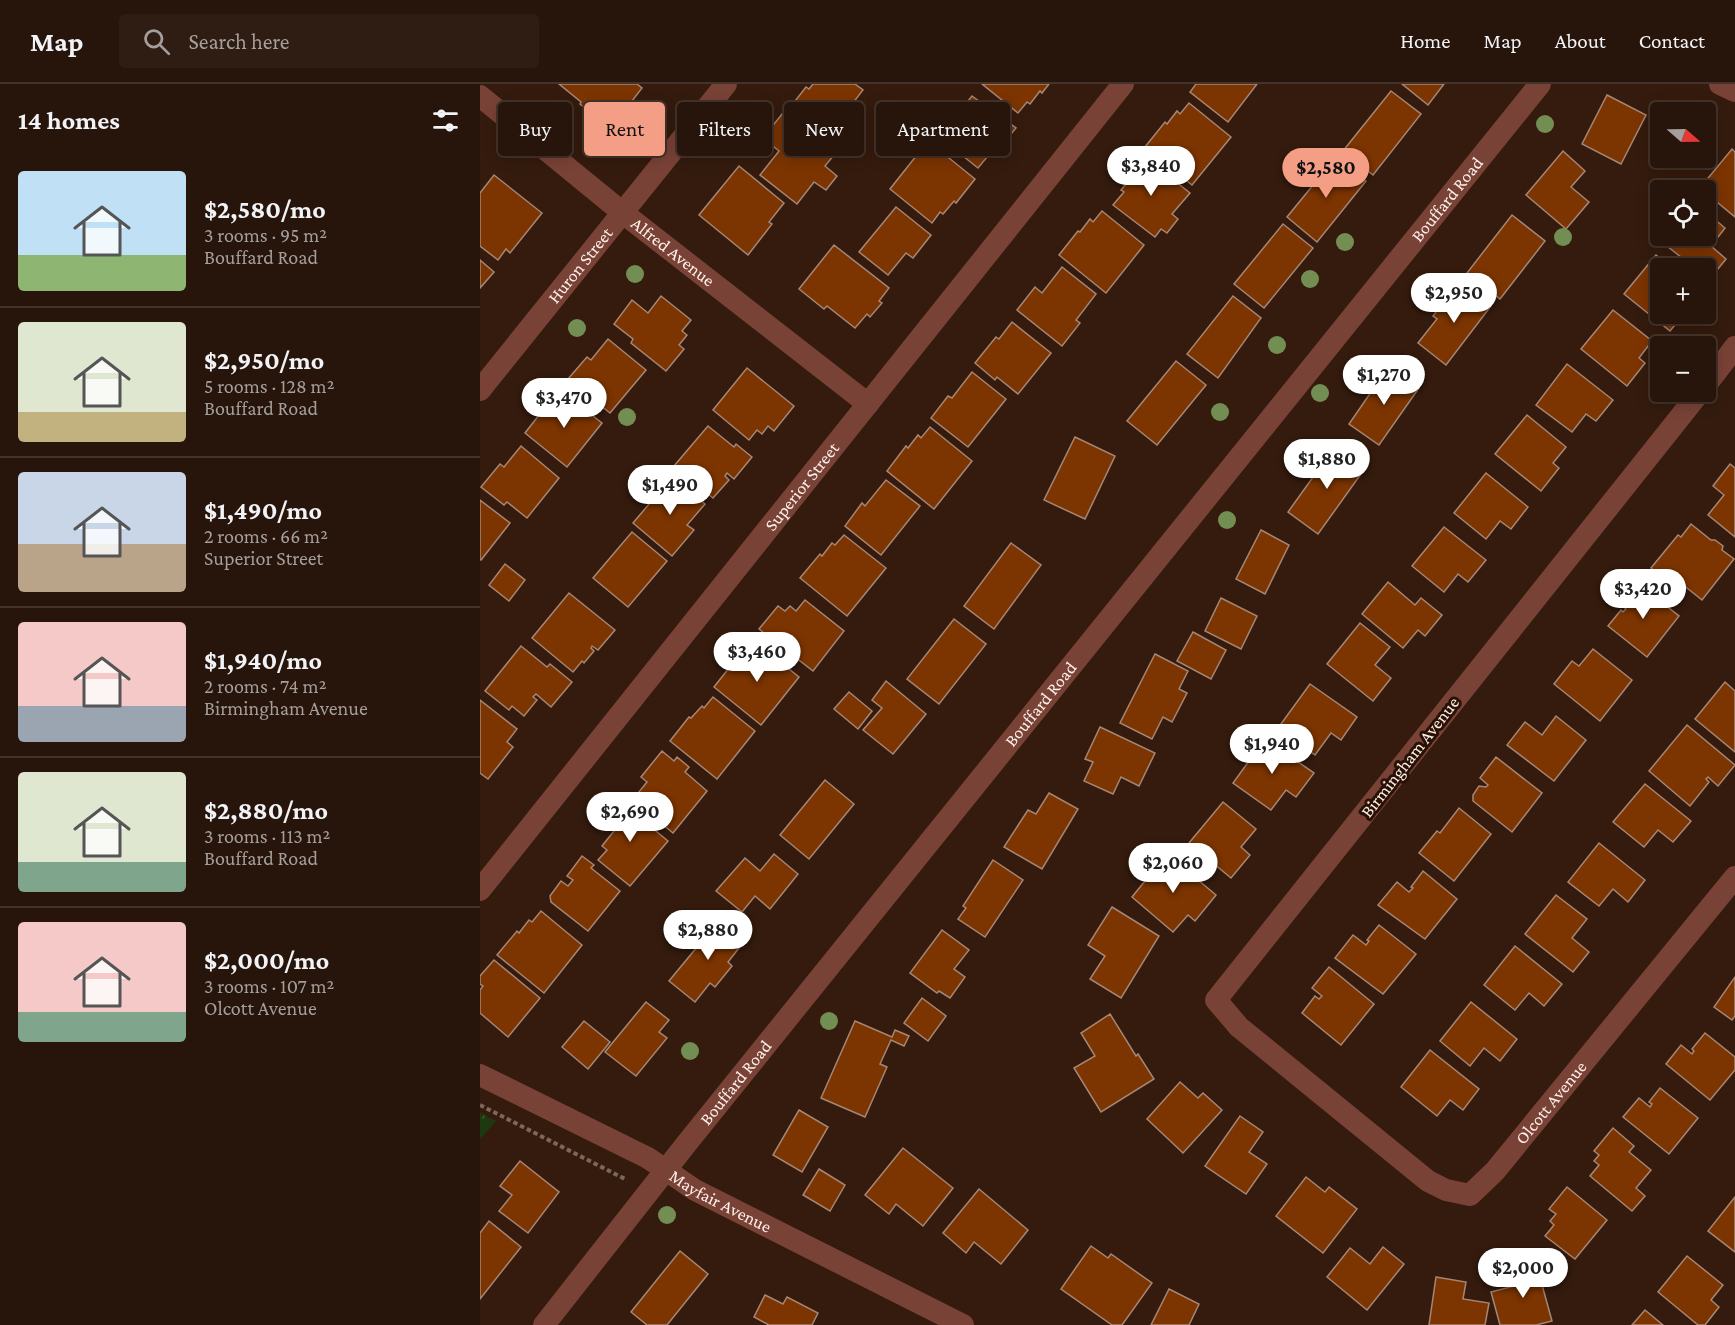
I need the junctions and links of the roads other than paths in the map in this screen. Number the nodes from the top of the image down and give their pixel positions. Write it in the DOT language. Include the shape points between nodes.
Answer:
graph roads {
  1 [pos="726,84"];
  2 [pos="1123,84"];
  3 [pos="1540,84"];
  4 [pos="1720,84"];
  5 [pos="1735,91"];
  6 [pos="480,96"];
  7 [pos="623,213"];
  8 [pos="1735,347"];
  9 [pos="1716,372"];
  10 [pos="480,390"];
  11 [pos="1692,402"];
  12 [pos="868,404"];
  13 [pos="1735,877"];
  14 [pos="480,890"];
  15 [pos="480,1075"];
  16 [pos="1332,1103"];
  17 [pos="666,1170"];
  18 [pos="544,1325"];
  19 [pos="963,1325"];
  1 -- 7 [label="street, Huron Street"];
  2 -- 12 [label="street, Superior Street"];
  3 -- 17 [label="street, Bouffard Road"];
  4 -- 5 [label="street"];
  6 -- 7 [label="street, Alfred Avenue"];
  7 -- 10 [label="street, Huron Street"];
  7 -- 12 [label="street, Alfred Avenue"];
  8 -- 9 [label="street"];
  11 -- 16 [label="street, Birmingham Avenue" via="1216,1000 1239,1027"];
  12 -- 14 [label="street, Superior Street"];
  13 -- 16 [label="street, Olcott Avenue" via="1495,1171 1470,1195 1428,1181"];
  15 -- 17 [label="street, Mayfair Avenue"];
  17 -- 18 [label="street, Bouffard Road"];
  17 -- 19 [label="street, Mayfair Avenue" via="695,1190"];
}
